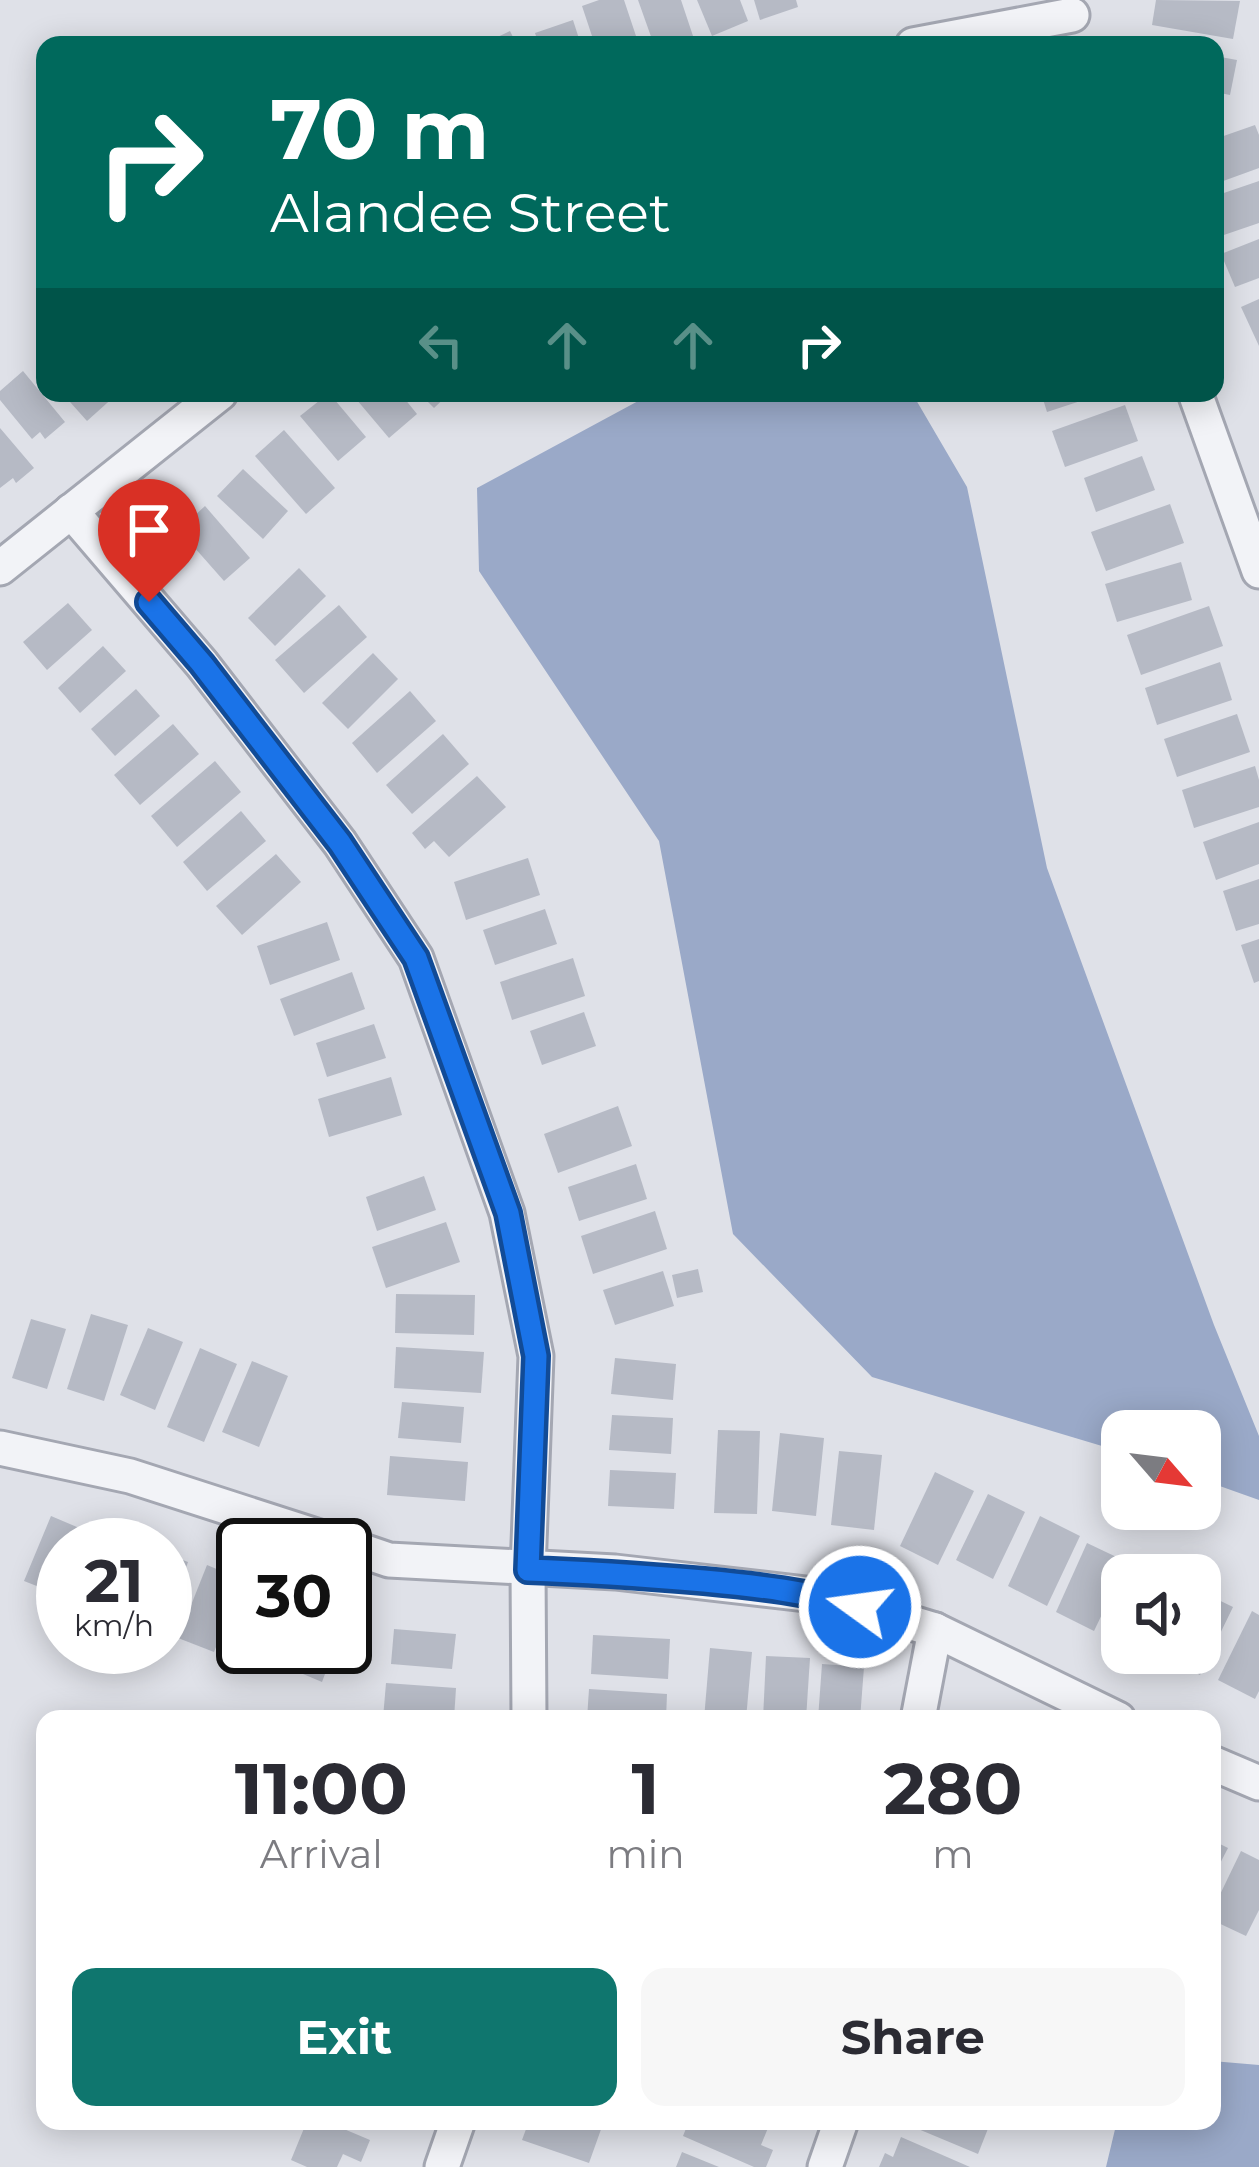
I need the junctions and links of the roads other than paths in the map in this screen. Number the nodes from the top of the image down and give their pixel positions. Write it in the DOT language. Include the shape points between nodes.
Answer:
graph roads {
  1 [pos="1075,20"];
  2 [pos="971,36"];
  3 [pos="209,402"];
  4 [pos="1198,402"];
  5 [pos="71,511"];
  6 [pos="0,568"];
  7 [pos="1259,572"];
  8 [pos="0,1448"];
  9 [pos="260,1518"];
  10 [pos="372,1554"];
  11 [pos="528,1570"];
  12 [pos="935,1630"];
  13 [pos="529,1710"];
  14 [pos="920,1710"];
  15 [pos="1099,1710"];
  16 [pos="1221,1767"];
  17 [pos="1259,1783"];
  18 [pos="455,2130"];
  19 [pos="838,2130"];
  20 [pos="442,2167"];
  21 [pos="825,2167"];
  1 -- 2 [label="street"];
  3 -- 5 [label="street"];
  4 -- 7 [label="street"];
  5 -- 6 [label="street"];
  5 -- 11 [label="street" via="216,682 416,958 508,1213 536,1356"];
  8 -- 9 [label="street" via="130,1476"];
  10 -- 11 [label="street"];
  11 -- 12 [label="street" via="804,1593"];
  11 -- 13 [label="street"];
  12 -- 14 [label="street"];
  12 -- 15 [label="street"];
  16 -- 17 [label="street"];
  18 -- 20 [label="street"];
  19 -- 21 [label="street"];
}
